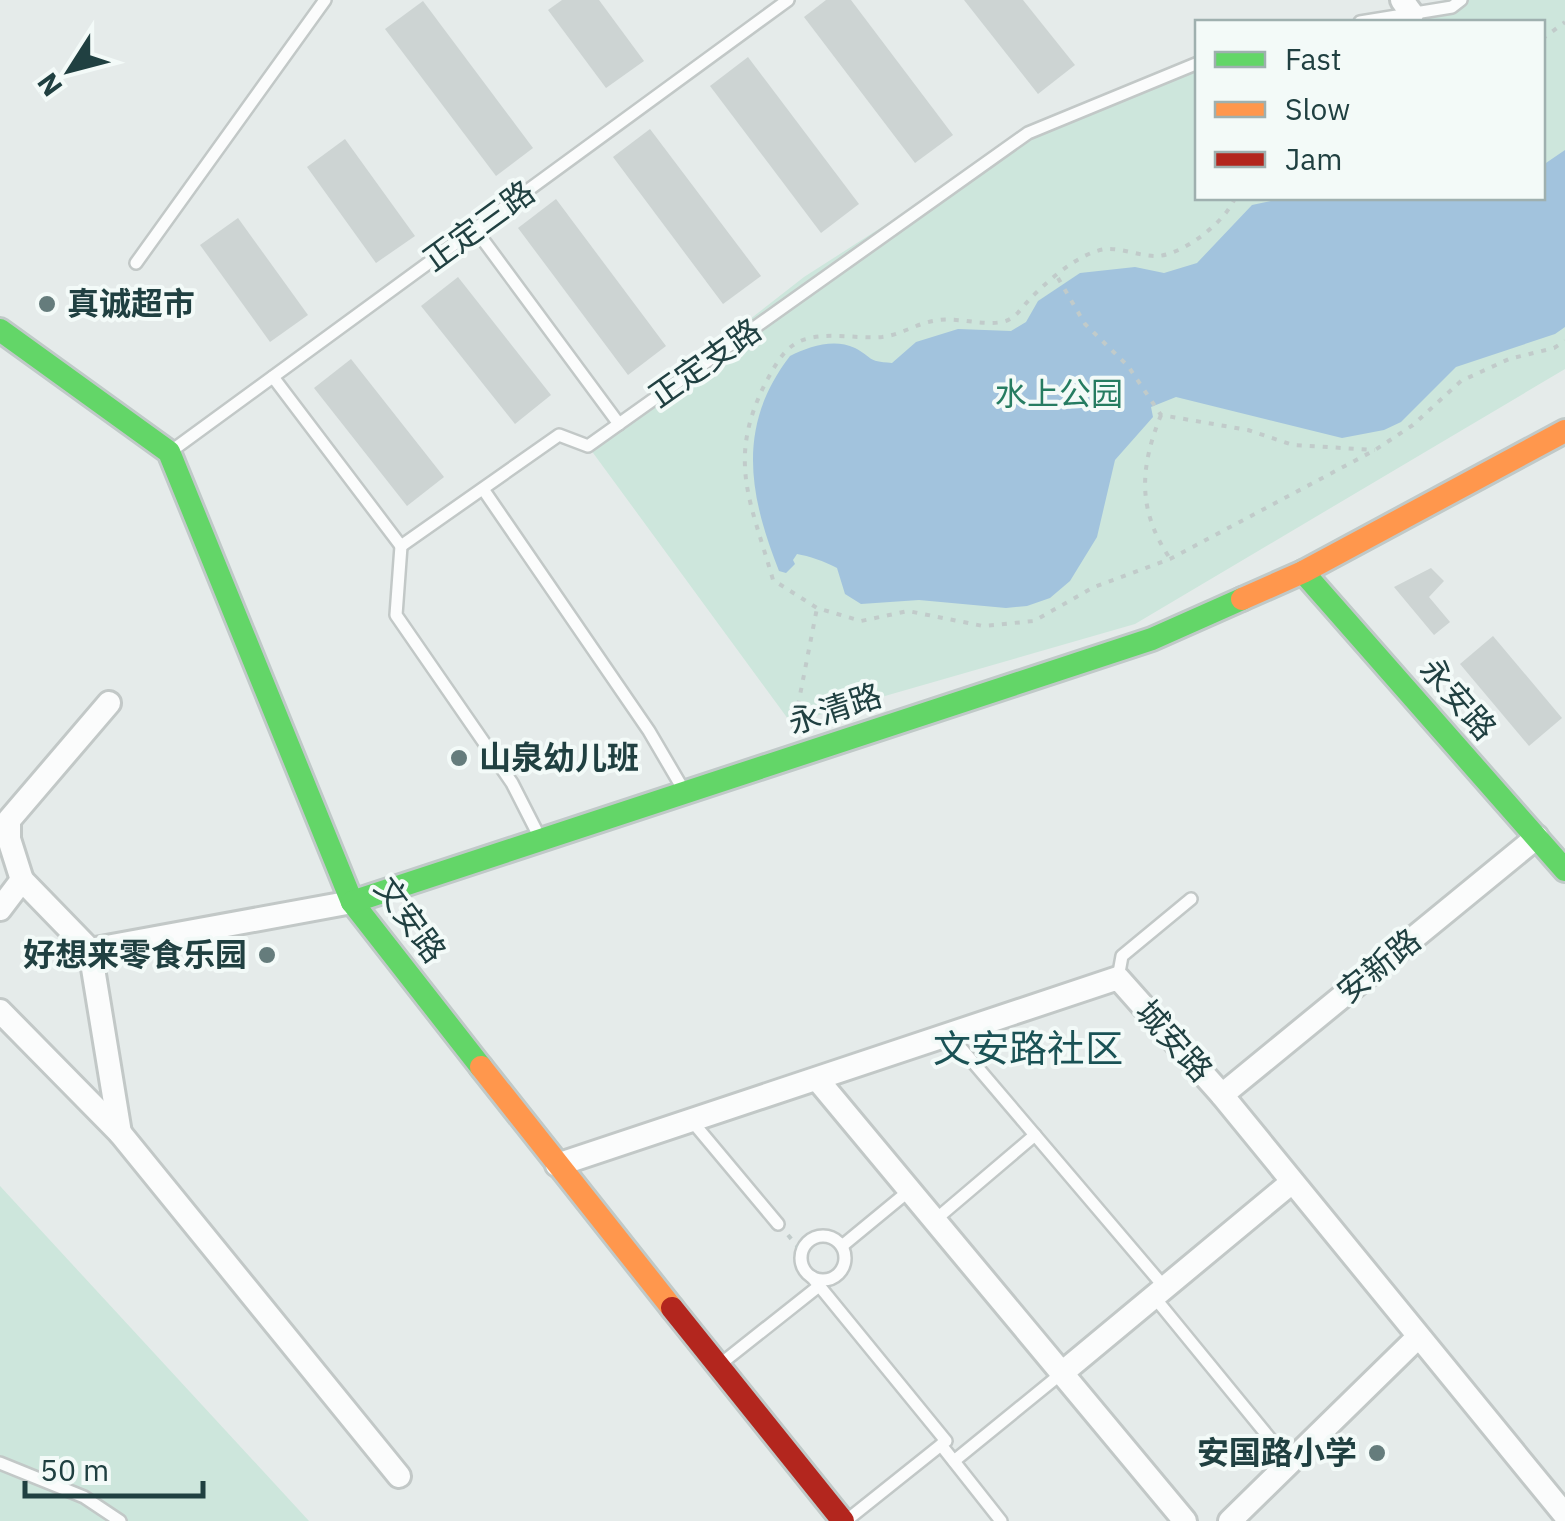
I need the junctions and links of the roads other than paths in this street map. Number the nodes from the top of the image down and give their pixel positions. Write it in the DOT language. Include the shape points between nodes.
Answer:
graph roads {
  1 [pos="325,0"];
  2 [pos="788,0"];
  3 [pos="1461,0"];
  4 [pos="1407,7"];
  5 [pos="1366,20"];
  6 [pos="1195,64"];
  7 [pos="475,229"];
  8 [pos="136,262"];
  9 [pos="0,330"];
  10 [pos="273,376"];
  11 [pos="619,424"];
  12 [pos="1565,431"];
  13 [pos="170,452"];
  14 [pos="483,488"];
  15 [pos="401,546"];
  16 [pos="1303,572"];
  17 [pos="109,703"];
  18 [pos="685,792"];
  19 [pos="1536,837"];
  20 [pos="541,840"];
  21 [pos="1565,870"];
  22 [pos="22,880"];
  23 [pos="1191,899"];
  24 [pos="352,902"];
  25 [pos="0,909"];
  26 [pos="90,950"];
  27 [pos="1118,978"];
  28 [pos="0,1011"];
  29 [pos="949,1034"];
  30 [pos="817,1078"];
  31 [pos="1222,1095"];
  32 [pos="691,1120"];
  33 [pos="120,1133"];
  34 [pos="1035,1135"];
  35 [pos="557,1165"];
  36 [pos="1292,1182"];
  37 [pos="910,1190"];
  38 [pos="935,1220"];
  39 [pos="778,1224"];
  40 [pos="842,1246"];
  41 [pos="816,1281"];
  42 [pos="1160,1294"];
  43 [pos="1417,1338"];
  44 [pos="718,1366"];
  45 [pos="1062,1373"];
  46 [pos="941,1444"];
  47 [pos="954,1460"];
  48 [pos="0,1462"];
  49 [pos="1290,1463"];
  50 [pos="399,1476"];
  51 [pos="1565,1516"];
  52 [pos="120,1521"];
  53 [pos="844,1521"];
  54 [pos="1001,1521"];
  55 [pos="1185,1521"];
  56 [pos="1230,1521"];
  1 -- 8 [label="lane"];
  2 -- 7 [label="lane, 正定三路"];
  3 -- 4 [label="lane" via="1452,7"];
  4 -- 5 [label="lane"];
  6 -- 11 [label="lane, 正定支路" via="1028,133"];
  7 -- 10 [label="lane, 正定三路"];
  7 -- 11 [label="lane"];
  9 -- 13 [label="street"];
  10 -- 13 [label="lane, 正定三路"];
  10 -- 15 [label="lane"];
  11 -- 14 [label="lane, 正定支路" via="588,446 559,436"];
  12 -- 16 [label="street, 永清路"];
  13 -- 24 [label="street, 文安路"];
  14 -- 15 [label="lane, 正定支路"];
  14 -- 18 [label="lane"];
  15 -- 20 [label="lane" via="396,615 512,783"];
  16 -- 18 [label="street, 永清路" via="1152,639"];
  16 -- 19 [label="street, 永安路"];
  17 -- 22 [label="street" via="10,820"];
  18 -- 20 [label="street, 永清路"];
  19 -- 21 [label="street, 永安路"];
  19 -- 31 [label="street, 安新路"];
  20 -- 24 [label="street, 永清路"];
  22 -- 25 [label="street"];
  22 -- 26 [label="street"];
  23 -- 27 [label="lane" via="1122,956"];
  24 -- 26 [label="street, 永清路"];
  24 -- 35 [label="street, 文安路"];
  26 -- 33 [label="street"];
  27 -- 29 [label="street, 城安路"];
  27 -- 31 [label="street, 城安路"];
  28 -- 33 [label="street"];
  29 -- 30 [label="street, 城安路"];
  29 -- 34 [label="lane"];
  30 -- 32 [label="street, 城安路"];
  30 -- 37 [label="street"];
  31 -- 36 [label="street, 城安路"];
  32 -- 35 [label="street, 城安路"];
  32 -- 39 [label="lane"];
  33 -- 50 [label="street"];
  34 -- 38 [label="lane"];
  34 -- 42 [label="lane"];
  35 -- 44 [label="street, 文安路"];
  36 -- 42 [label="street"];
  36 -- 43 [label="street, 城安路"];
  37 -- 38 [label="street"];
  37 -- 40 [label="lane"];
  38 -- 45 [label="street"];
  40 -- 41 [label="lane" via="839,1273"];
  40 -- 41 [label="lane" via="823,1236 805,1245 801,1259"];
  41 -- 44 [label="lane"];
  41 -- 46 [label="lane" via="946,1440"];
  42 -- 45 [label="street"];
  42 -- 49 [label="lane"];
  43 -- 49 [label="street"];
  43 -- 51 [label="street, 城安路"];
  44 -- 53 [label="street, 文安路"];
  45 -- 47 [label="lane"];
  45 -- 55 [label="street"];
  46 -- 47 [label="lane"];
  46 -- 53 [label="lane"];
  47 -- 54 [label="lane"];
  48 -- 52 [label="lane" via="84,1496"];
  49 -- 56 [label="street"];
}
